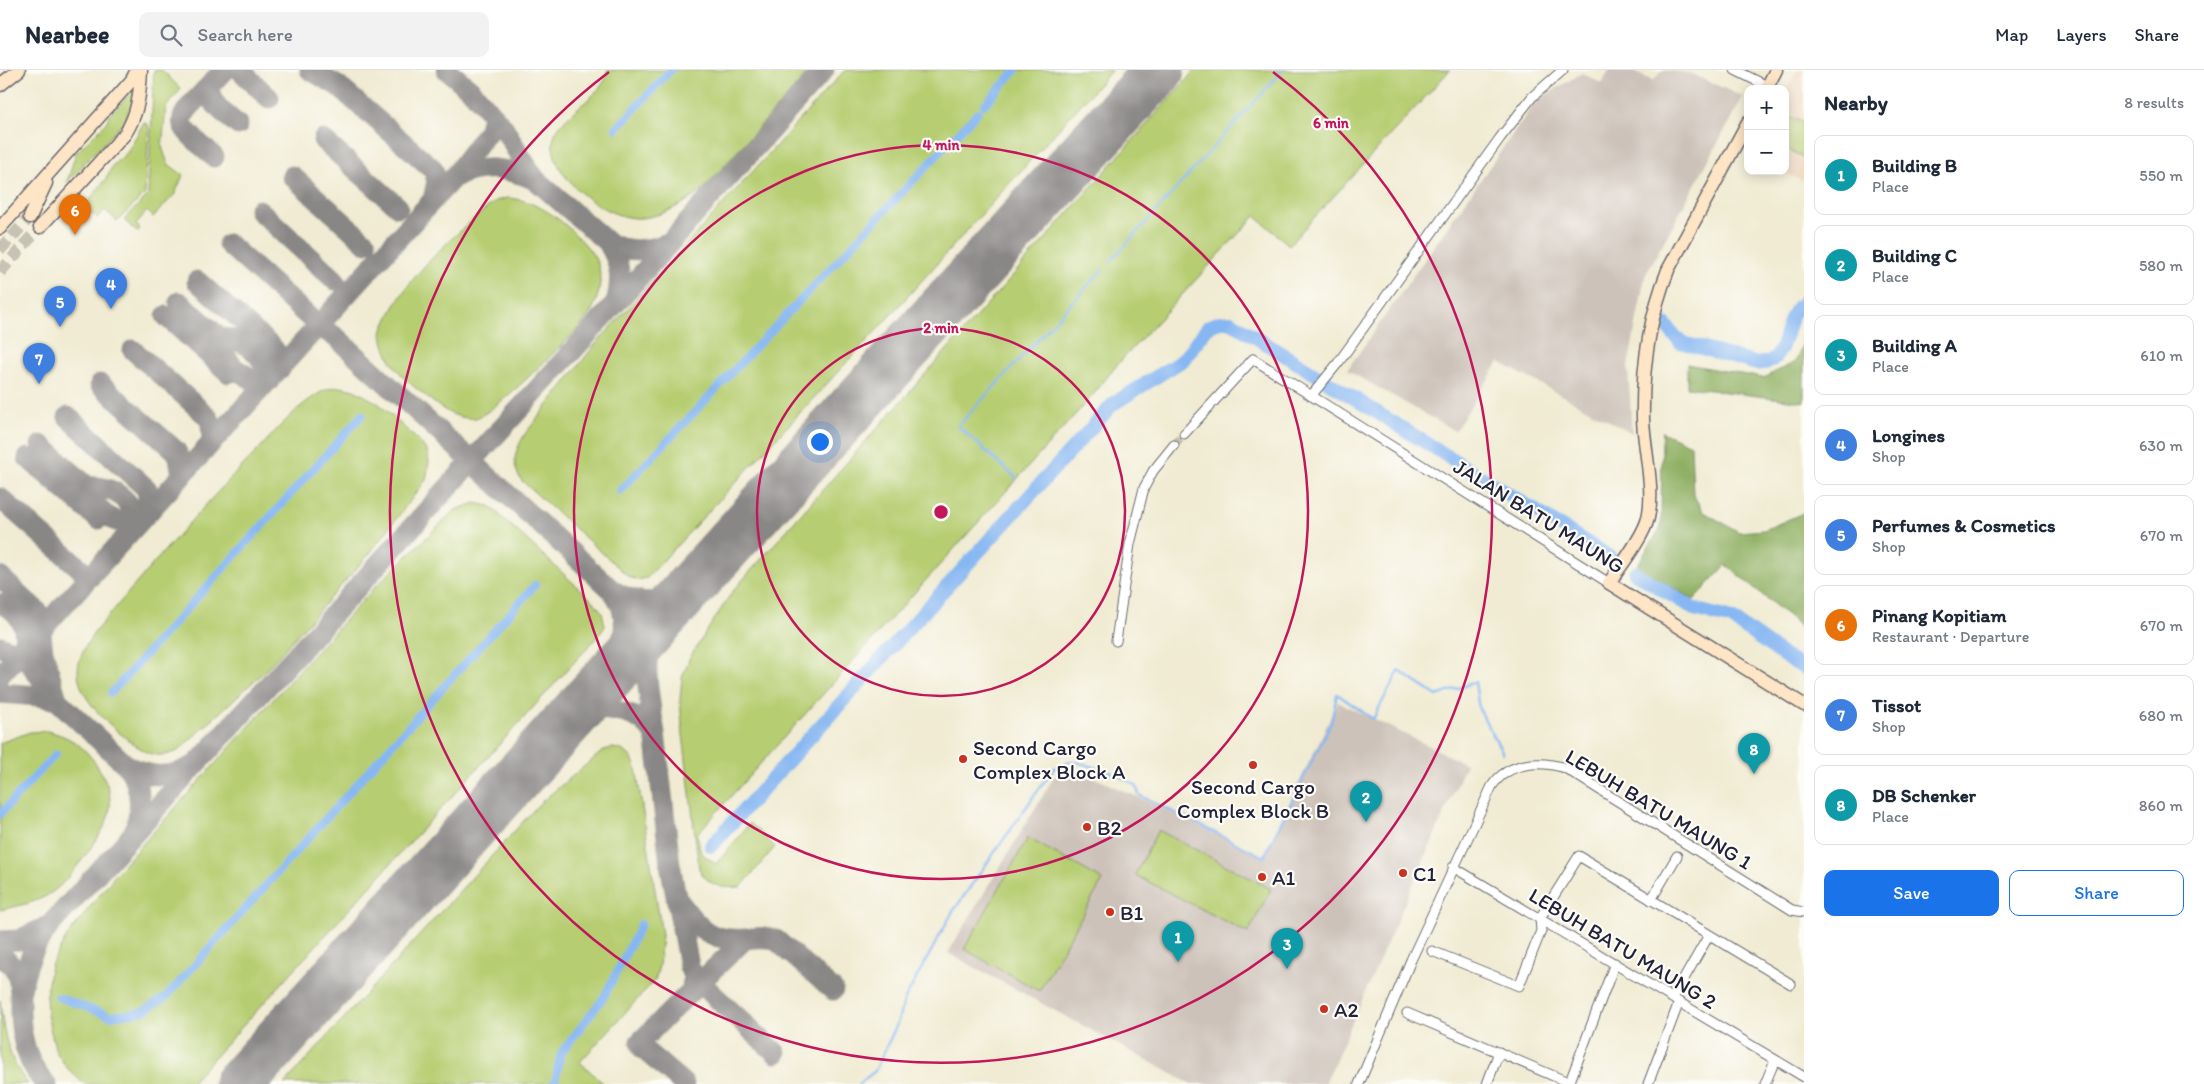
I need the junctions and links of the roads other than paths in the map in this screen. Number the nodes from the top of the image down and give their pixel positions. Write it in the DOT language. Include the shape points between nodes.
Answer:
graph roads {
  1 [pos="19,70"];
  2 [pos="1563,70"];
  3 [pos="1734,70"];
  4 [pos="1776,70"];
  5 [pos="137,76"];
  6 [pos="0,85"];
  7 [pos="1762,85"];
  8 [pos="1768,85"];
  9 [pos="1744,129"];
  10 [pos="53,169"];
  11 [pos="30,217"];
  12 [pos="40,227"];
  13 [pos="0,228"];
  14 [pos="1312,395"];
  15 [pos="1184,434"];
  16 [pos="1174,445"];
  17 [pos="1609,584"];
  18 [pos="1116,641"];
  19 [pos="1804,705"];
  20 [pos="1677,856"];
  21 [pos="1454,867"];
  22 [pos="1651,900"];
  23 [pos="1804,912"];
  24 [pos="1540,918"];
  25 [pos="1709,935"];
  26 [pos="1432,951"];
  27 [pos="1615,963"];
  28 [pos="1791,984"];
  29 [pos="1676,1000"];
  30 [pos="1407,1014"];
  31 [pos="1499,1052"];
  32 [pos="1775,1060"];
  33 [pos="1804,1077"];
  34 [pos="1570,1083"];
  35 [pos="1359,1084"];
  36 [pos="1487,1084"];
  37 [pos="1648,1084"];
  38 [pos="1766,1084"];
  1 -- 6 [label="street"];
  2 -- 14 [label="street" via="1532,97 1500,138"];
  3 -- 7 [label="street"];
  4 -- 8 [label="street"];
  5 -- 10 [label="street"];
  5 -- 12 [label="street" via="138,105 133,123"];
  9 -- 17 [label="street" via="1668,270 1658,296 1644,380 1643,419 1650,500 1648,519"];
  10 -- 11 [label="street"];
  10 -- 13 [label="street"];
  14 -- 15 [label="street, JALAN BATU MAUNG" via="1253,359"];
  14 -- 17 [label="street, JALAN BATU MAUNG"];
  16 -- 18 [label="street" via="1152,471 1144,488 1130,544"];
  17 -- 19 [label="street, JALAN BATU MAUNG"];
  20 -- 22 [label="street"];
  21 -- 23 [label="street, LEBUH BATU MAUNG 1" via="1498,778 1526,765 1551,764 1579,776 1792,910"];
  21 -- 24 [label="street, LEBUH BATU MAUNG 2"];
  21 -- 35 [label="street, LEBUH BATU MAUNG 1"];
  22 -- 24 [label="street" via="1579,856"];
  22 -- 25 [label="street"];
  24 -- 26 [label="street" via="1541,931 1519,986"];
  24 -- 27 [label="street, LEBUH BATU MAUNG 2"];
  25 -- 28 [label="street"];
  25 -- 29 [label="street"];
  27 -- 29 [label="street, LEBUH BATU MAUNG 2"];
  27 -- 34 [label="street"];
  29 -- 32 [label="street, LEBUH BATU MAUNG 2"];
  29 -- 37 [label="street"];
  30 -- 31 [label="street"];
  31 -- 34 [label="street"];
  31 -- 36 [label="street"];
  32 -- 33 [label="street, LEBUH BATU MAUNG 2"];
  32 -- 38 [label="street"];
}
